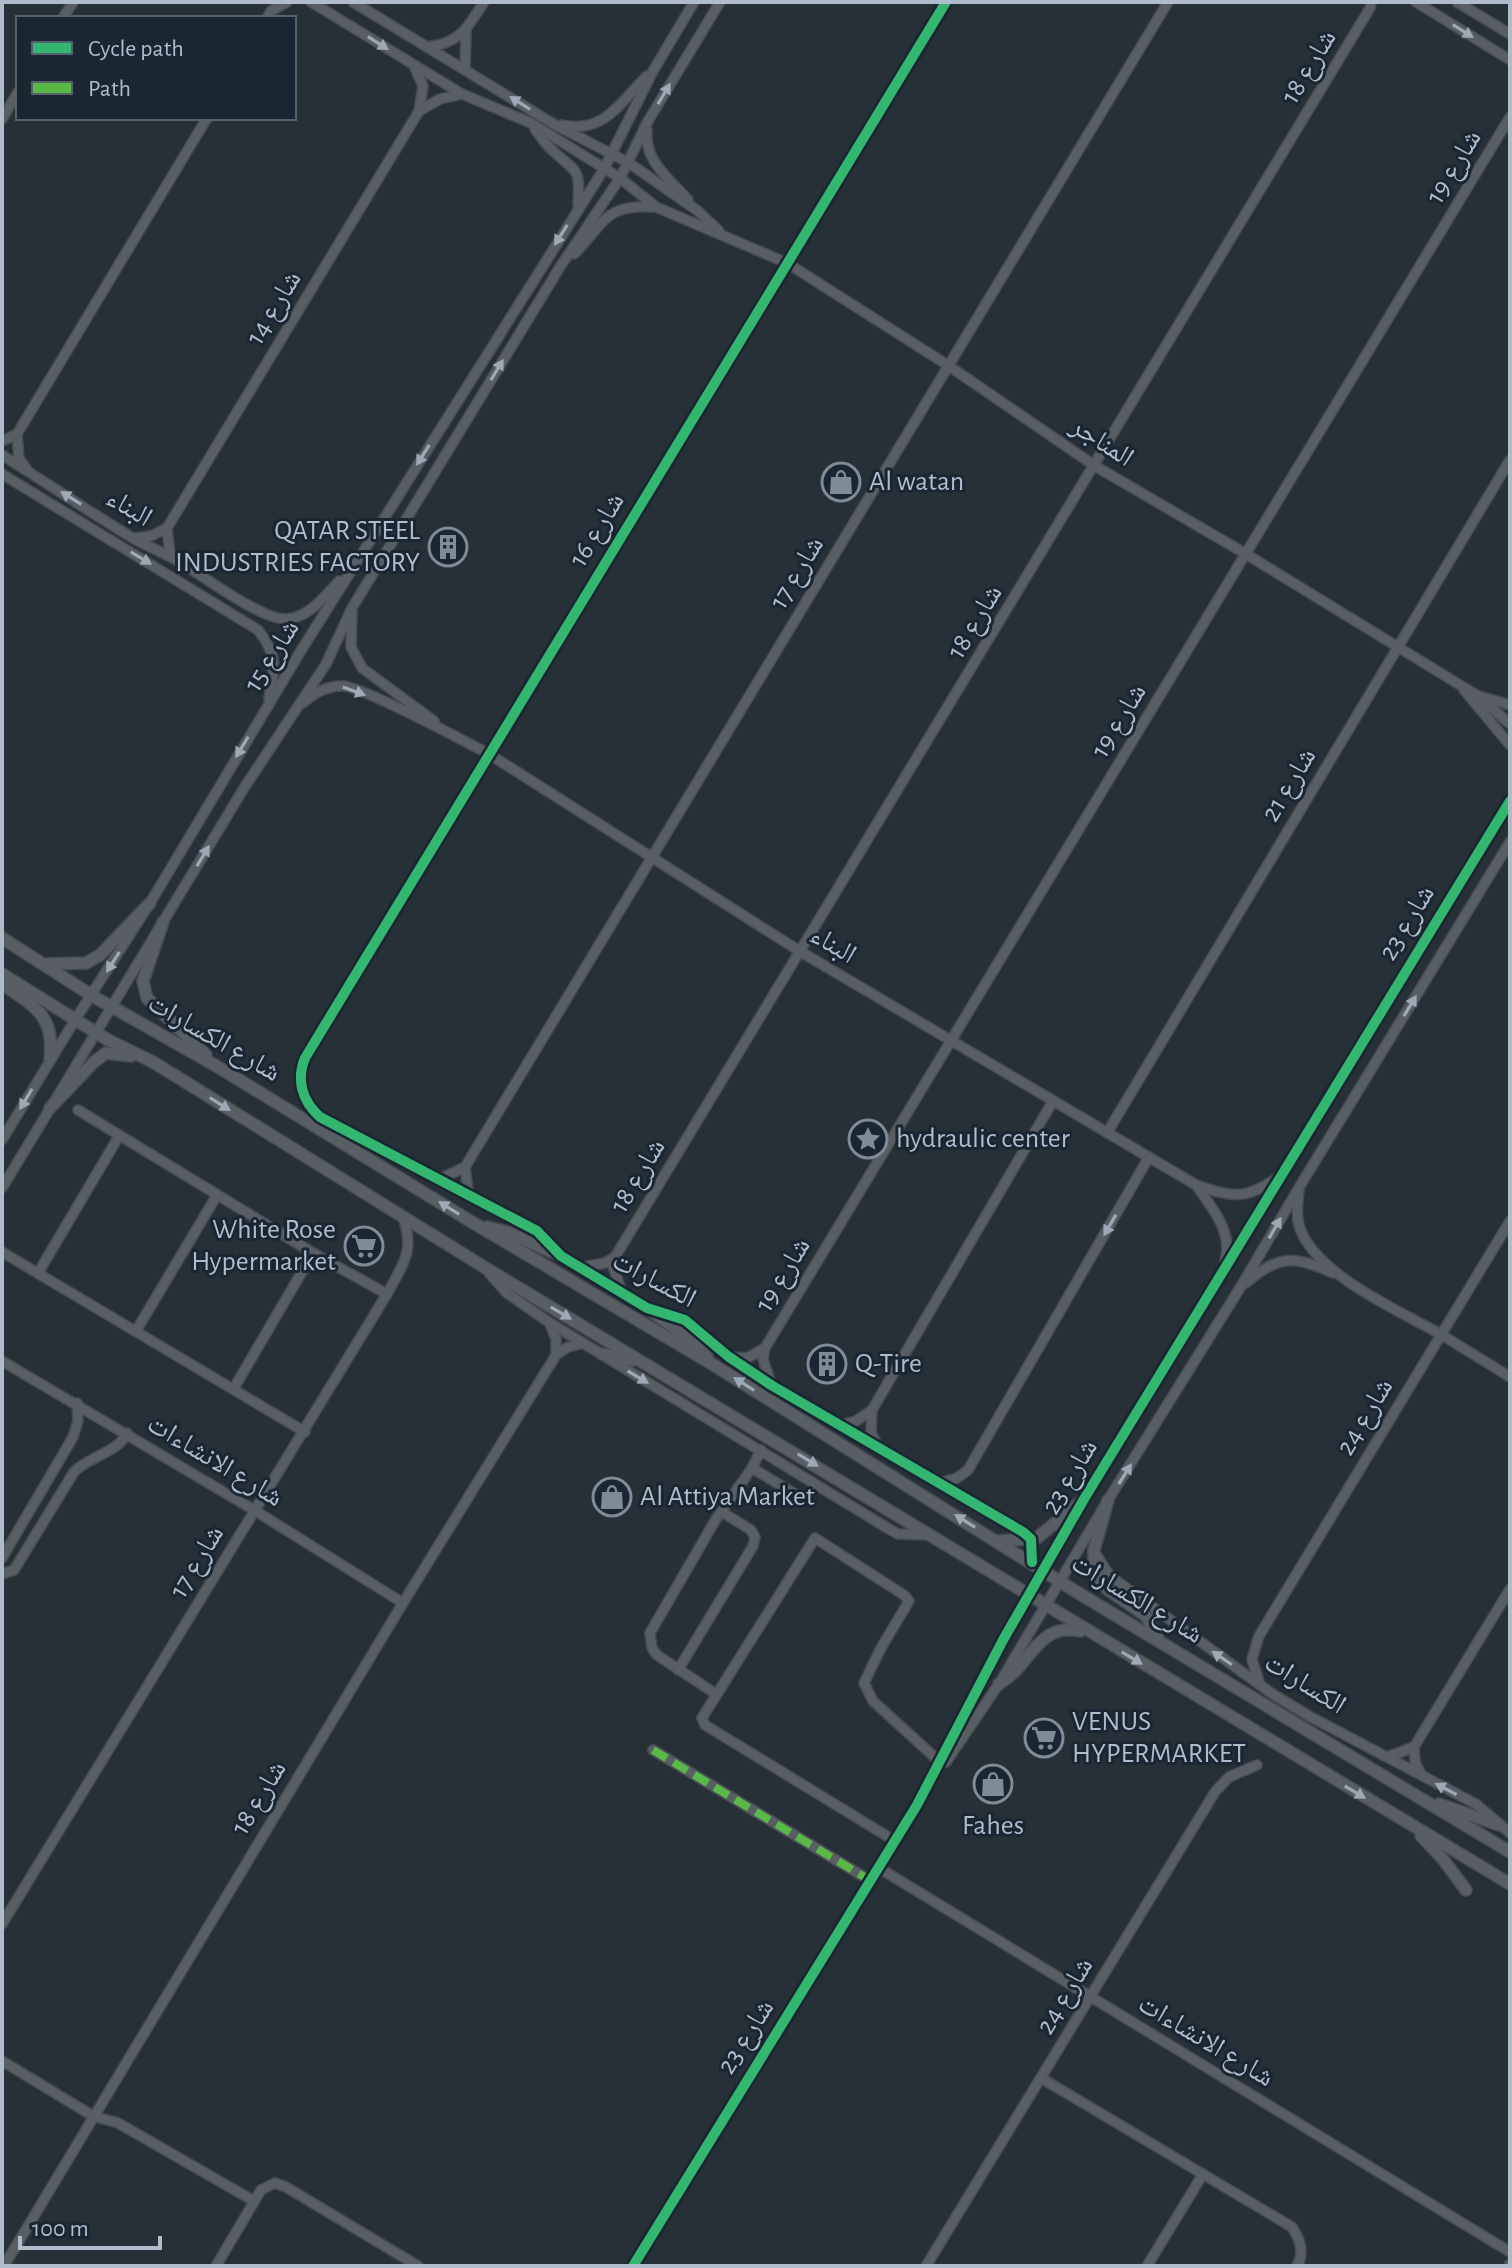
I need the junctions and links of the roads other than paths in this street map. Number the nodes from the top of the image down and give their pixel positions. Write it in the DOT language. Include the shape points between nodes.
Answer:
graph roads {
  1 [pos="287,2"];
  2 [pos="311,2"];
  3 [pos="353,2"];
  4 [pos="484,2"];
  5 [pos="694,2"];
  6 [pos="720,2"];
  7 [pos="946,2"];
  8 [pos="1168,2"];
  9 [pos="1416,2"];
  10 [pos="1457,2"];
  11 [pos="1374,4"];
  12 [pos="270,10"];
  13 [pos="466,31"];
  14 [pos="1510,34"];
  15 [pos="427,47"];
  16 [pos="1510,60"];
  17 [pos="412,64"];
  18 [pos="465,69"];
  19 [pos="653,71"];
  20 [pos="462,94"];
  21 [pos="16,95"];
  22 [pos="419,111"];
  23 [pos="1510,117"];
  24 [pos="2,119"];
  25 [pos="206,120"];
  26 [pos="648,121"];
  27 [pos="531,123"];
  28 [pos="552,123"];
  29 [pos="613,154"];
  30 [pos="629,163"];
  31 [pos="604,169"];
  32 [pos="620,178"];
  33 [pos="656,207"];
  34 [pos="578,208"];
  35 [pos="698,211"];
  36 [pos="722,235"];
  37 [pos="787,263"];
  38 [pos="560,267"];
  39 [pos="949,366"];
  40 [pos="17,434"];
  41 [pos="2,441"];
  42 [pos="2,455"];
  43 [pos="1510,460"];
  44 [pos="1095,466"];
  45 [pos="29,472"];
  46 [pos="2,474"];
  47 [pos="167,528"];
  48 [pos="133,538"];
  49 [pos="1246,554"];
  50 [pos="176,560"];
  51 [pos="354,566"];
  52 [pos="352,608"];
  53 [pos="1398,647"];
  54 [pos="1459,684"];
  55 [pos="1478,696"];
  56 [pos="1510,705"];
  57 [pos="266,707"];
  58 [pos="289,718"];
  59 [pos="1510,724"];
  60 [pos="453,735"];
  61 [pos="1510,745"];
  62 [pos="489,754"];
  63 [pos="1510,801"];
  64 [pos="1510,842"];
  65 [pos="650,857"];
  66 [pos="150,903"];
  67 [pos="163,922"];
  68 [pos="2,938"];
  69 [pos="801,952"];
  70 [pos="46,964"];
  71 [pos="2,974"];
  72 [pos="2,984"];
  73 [pos="91,995"];
  74 [pos="112,1008"];
  75 [pos="75,1020"];
  76 [pos="96,1032"];
  77 [pos="951,1042"];
  78 [pos="50,1059"];
  79 [pos="153,1062"];
  80 [pos="218,1067"];
  81 [pos="301,1088"];
  82 [pos="1053,1101"];
  83 [pos="50,1108"];
  84 [pos="78,1110"];
  85 [pos="1107,1133"];
  86 [pos="119,1136"];
  87 [pos="2,1140"];
  88 [pos="1149,1157"];
  89 [pos="465,1167"];
  90 [pos="1282,1174"];
  91 [pos="438,1180"];
  92 [pos="1196,1185"];
  93 [pos="1300,1186"];
  94 [pos="2,1188"];
  95 [pos="217,1195"];
  96 [pos="473,1198"];
  97 [pos="403,1217"];
  98 [pos="1510,1221"];
  99 [pos="475,1224"];
  100 [pos="2,1252"];
  101 [pos="313,1253"];
  102 [pos="561,1256"];
  103 [pos="615,1257"];
  104 [pos="484,1267"];
  105 [pos="579,1267"];
  106 [pos="38,1273"];
  107 [pos="1220,1276"];
  108 [pos="1341,1276"];
  109 [pos="1240,1288"];
  110 [pos="621,1290"];
  111 [pos="387,1294"];
  112 [pos="647,1308"];
  113 [pos="550,1323"];
  114 [pos="136,1331"];
  115 [pos="1441,1334"];
  116 [pos="583,1343"];
  117 [pos="765,1348"];
  118 [pos="602,1354"];
  119 [pos="556,1355"];
  120 [pos="729,1357"];
  121 [pos="2,1361"];
  122 [pos="643,1362"];
  123 [pos="712,1364"];
  124 [pos="1510,1377"];
  125 [pos="771,1385"];
  126 [pos="234,1388"];
  127 [pos="77,1403"];
  128 [pos="872,1410"];
  129 [pos="838,1425"];
  130 [pos="305,1432"];
  131 [pos="127,1433"];
  132 [pos="880,1449"];
  133 [pos="761,1450"];
  134 [pos="752,1468"];
  135 [pos="939,1483"];
  136 [pos="1084,1499"];
  137 [pos="805,1500"];
  138 [pos="1108,1500"];
  139 [pos="254,1510"];
  140 [pos="722,1512"];
  141 [pos="932,1535"];
  142 [pos="1031,1539"];
  143 [pos="998,1541"];
  144 [pos="1094,1550"];
  145 [pos="2,1558"];
  146 [pos="1032,1562"];
  147 [pos="1043,1570"];
  148 [pos="2,1574"];
  149 [pos="1059,1581"];
  150 [pos="1510,1589"];
  151 [pos="1029,1594"];
  152 [pos="403,1603"];
  153 [pos="1046,1605"];
  154 [pos="1099,1638"];
  155 [pos="1159,1642"];
  156 [pos="678,1670"];
  157 [pos="1259,1682"];
  158 [pos="999,1684"];
  159 [pos="716,1694"];
  160 [pos="1414,1747"];
  161 [pos="653,1750"];
  162 [pos="1387,1757"];
  163 [pos="941,1763"];
  164 [pos="1257,1765"];
  165 [pos="1421,1775"];
  166 [pos="1427,1801"];
  167 [pos="917,1805"];
  168 [pos="1410,1824"];
  169 [pos="1499,1825"];
  170 [pos="1510,1833"];
  171 [pos="895,1841"];
  172 [pos="1510,1852"];
  173 [pos="879,1868"];
  174 [pos="871,1881"];
  175 [pos="1510,1884"];
  176 [pos="1466,1890"];
  177 [pos="2,1924"];
  178 [pos="1090,1996"];
  179 [pos="2,2061"];
  180 [pos="1041,2078"];
  181 [pos="93,2116"];
  182 [pos="1203,2174"];
  183 [pos="254,2201"];
  184 [pos="1510,2252"];
  185 [pos="4,2266"];
  186 [pos="216,2266"];
  187 [pos="418,2266"];
  188 [pos="633,2266"];
  189 [pos="926,2266"];
  190 [pos="1147,2266"];
  191 [pos="1297,2266"];
  1 -- 12 [label="street"];
  2 -- 17 [label="street, المناجر, one-way"];
  3 -- 15 [label="street, المناجر"];
  4 -- 13 [label="street"];
  5 -- 19 [label="street, شارع 15"];
  26 -- 6 [label="street, شارع 15, one-way"];
  7 -- 37 [label="street, شارع 16"];
  8 -- 39 [label="street, شارع 17"];
  9 -- 16 [label="street, one-way"];
  10 -- 14 [label="street"];
  11 -- 44 [label="street, شارع 18"];
  13 -- 15 [label="street" via="448,43"];
  13 -- 18 [label="street"];
  15 -- 18 [label="street, المناجر"];
  17 -- 20 [label="street, المناجر"];
  17 -- 22 [label="street" via="423,86"];
  28 -- 18 [label="street, المناجر, one-way"];
  19 -- 28 [label="street, شارع 15" via="602,121 584,127"];
  19 -- 29 [label="street, شارع 15"];
  20 -- 22 [label="street"];
  20 -- 27 [label="street, المناجر"];
  21 -- 24 [label="street"];
  22 -- 47 [label="street, شارع 14"];
  23 -- 49 [label="street, شارع 19"];
  25 -- 40 [label="street"];
  26 -- 30 [label="street, شارع 15"];
  26 -- 35 [label="street, المناجر" via="650,156"];
  27 -- 31 [label="street, المناجر"];
  27 -- 34 [label="street, المناجر" via="573,166 580,184"];
  28 -- 29 [label="street, المناجر"];
  29 -- 30 [label="street, المناجر"];
  29 -- 31 [label="street, شارع 15"];
  30 -- 32 [label="street, شارع 15"];
  30 -- 35 [label="street, المناجر"];
  31 -- 32 [label="street, المناجر"];
  31 -- 34 [label="street, شارع 15"];
  32 -- 33 [label="street, المناجر"];
  32 -- 38 [label="street, شارع 15"];
  33 -- 36 [label="street, المناجر"];
  33 -- 38 [label="street, شارع 15" via="627,206 610,214"];
  34 -- 51 [label="street, شارع 15, one-way"];
  35 -- 36 [label="street, المناجر"];
  36 -- 37 [label="street, المناجر"];
  37 -- 39 [label="street, المناجر"];
  37 -- 62 [label="street, شارع 16"];
  52 -- 38 [label="street, شارع 15, one-way"];
  39 -- 44 [label="street, المناجر"];
  39 -- 65 [label="street, شارع 17"];
  40 -- 41 [label="street"];
  40 -- 45 [label="street" via="19,459"];
  42 -- 45 [label="street, البناء"];
  43 -- 53 [label="street, شارع 21"];
  44 -- 49 [label="street, المناجر"];
  44 -- 69 [label="street, شارع 18"];
  48 -- 45 [label="street, البناء, one-way"];
  46 -- 57 [label="street, البناء, one-way" via="258,630 274,657"];
  47 -- 48 [label="street"];
  47 -- 50 [label="street" via="170,555"];
  48 -- 50 [label="street, البناء"];
  49 -- 53 [label="street, المناجر"];
  49 -- 77 [label="street, شارع 19"];
  50 -- 51 [label="street, البناء" via="255,609 284,619 301,616 319,603"];
  51 -- 57 [label="street, شارع 15"];
  52 -- 58 [label="street, شارع 15" via="326,664"];
  52 -- 60 [label="street, البناء" via="351,647 362,668"];
  53 -- 54 [label="street, المناجر"];
  53 -- 85 [label="street, شارع 21"];
  54 -- 55 [label="street, المناجر"];
  54 -- 61 [label="street, المناجر"];
  55 -- 56 [label="street, المناجر"];
  55 -- 59 [label="street, المناجر"];
  57 -- 66 [label="street, شارع 15, one-way"];
  58 -- 60 [label="street, البناء, one-way" via="315,692 344,685"];
  67 -- 58 [label="street, شارع 15, one-way"];
  60 -- 62 [label="street, البناء"];
  62 -- 65 [label="street, البناء"];
  62 -- 81 [label="street, شارع 16" via="305,1058"];
  63 -- 90 [label="street, شارع 23"];
  93 -- 64 [label="street, شارع 23, one-way"];
  65 -- 69 [label="street, البناء"];
  65 -- 89 [label="street, شارع 17"];
  66 -- 70 [label="street" via="100,955 86,963"];
  66 -- 73 [label="street, شارع 15, one-way"];
  67 -- 74 [label="street, شارع 15"];
  67 -- 80 [label="street" via="143,981 147,998"];
  68 -- 70 [label="street, شارع الكسارات"];
  69 -- 77 [label="street, البناء"];
  69 -- 103 [label="street, شارع 18"];
  70 -- 73 [label="street, شارع الكسارات"];
  71 -- 75 [label="street, شارع الكسارات"];
  72 -- 78 [label="street" via="48,1022 53,1037"];
  73 -- 74 [label="street, شارع الكسارات"];
  73 -- 75 [label="street, شارع 15"];
  74 -- 76 [label="street, شارع 15"];
  74 -- 80 [label="street, شارع الكسارات"];
  75 -- 76 [label="street, شارع الكسارات"];
  75 -- 78 [label="street, شارع 15"];
  76 -- 79 [label="street, شارع الكسارات"];
  76 -- 83 [label="street, شارع 15"];
  77 -- 82 [label="street, البناء"];
  77 -- 117 [label="street, شارع 19"];
  78 -- 87 [label="street, شارع 15, one-way"];
  79 -- 83 [label="street" via="106,1053"];
  79 -- 97 [label="street, شارع الكسارات, one-way"];
  99 -- 80 [label="street, شارع الكسارات, one-way"];
  81 -- 91 [label="street, الكسارات" via="320,1117"];
  82 -- 85 [label="street, البناء"];
  82 -- 128 [label="street"];
  83 -- 94 [label="street, شارع 15"];
  84 -- 86 [label="street"];
  85 -- 88 [label="street, البناء"];
  86 -- 95 [label="street"];
  86 -- 106 [label="street"];
  88 -- 92 [label="street, البناء"];
  88 -- 135 [label="street, one-way" via="968,1470"];
  89 -- 91 [label="street"];
  89 -- 96 [label="street"];
  90 -- 92 [label="street, البناء" via="1245,1196"];
  90 -- 107 [label="street, شارع 23"];
  91 -- 96 [label="street, الكسارات"];
  92 -- 107 [label="street, البناء" via="1226,1238 1228,1251"];
  93 -- 108 [label="street" via="1302,1233"];
  109 -- 93 [label="street, شارع 23, one-way"];
  95 -- 101 [label="street"];
  95 -- 114 [label="street"];
  96 -- 102 [label="street, الكسارات" via="537,1231"];
  97 -- 104 [label="street, شارع الكسارات"];
  97 -- 111 [label="street, شارع 17" via="410,1239 408,1256"];
  98 -- 115 [label="street, شارع 24"];
  99 -- 102 [label="street"];
  99 -- 123 [label="street, شارع الكسارات"];
  100 -- 106 [label="street"];
  101 -- 111 [label="street"];
  101 -- 126 [label="street"];
  102 -- 105 [label="street, الكسارات"];
  103 -- 105 [label="street, شارع 18"];
  103 -- 110 [label="street, شارع 18"];
  104 -- 113 [label="street" via="507,1293"];
  104 -- 122 [label="street, شارع الكسارات, one-way"];
  105 -- 110 [label="street, الكسارات"];
  106 -- 114 [label="street"];
  107 -- 136 [label="street, شارع 23"];
  108 -- 109 [label="street" via="1288,1259 1270,1264"];
  108 -- 115 [label="street"];
  138 -- 109 [label="street, شارع 23, one-way"];
  110 -- 112 [label="street, الكسارات"];
  111 -- 130 [label="street, شارع 17"];
  112 -- 120 [label="street, الكسارات" via="685,1320"];
  112 -- 123 [label="street" via="697,1345"];
  113 -- 116 [label="street"];
  113 -- 119 [label="street"];
  114 -- 126 [label="street"];
  115 -- 124 [label="street"];
  115 -- 157 [label="street, شارع 24" via="1259,1636 1252,1659"];
  116 -- 118 [label="street"];
  116 -- 119 [label="street"];
  117 -- 120 [label="street, شارع 19" via="747,1358"];
  117 -- 125 [label="street, شارع 19"];
  118 -- 122 [label="street"];
  118 -- 133 [label="street, one-way"];
  119 -- 152 [label="street, شارع 18"];
  120 -- 125 [label="street, الكسارات"];
  121 -- 127 [label="street, شارع الانشاءات"];
  122 -- 141 [label="street, شارع الكسارات, one-way"];
  143 -- 123 [label="street, شارع الكسارات, one-way"];
  125 -- 129 [label="street, الكسارات"];
  126 -- 130 [label="street"];
  127 -- 131 [label="street, شارع الانشاءات"];
  127 -- 145 [label="street" via="73,1437"];
  128 -- 129 [label="street"];
  128 -- 132 [label="street" via="871,1433"];
  129 -- 132 [label="street, الكسارات"];
  130 -- 139 [label="street, شارع 17"];
  131 -- 139 [label="street, شارع الانشاءات"];
  131 -- 148 [label="street" via="120,1444 74,1472 14,1570"];
  132 -- 135 [label="street, الكسارات"];
  133 -- 134 [label="street"];
  133 -- 141 [label="street" via="898,1534"];
  134 -- 137 [label="street"];
  134 -- 140 [label="street"];
  135 -- 142 [label="street, الكسارات"];
  136 -- 142 [label="street"];
  136 -- 147 [label="street, شارع 23"];
  138 -- 144 [label="street"];
  138 -- 149 [label="street, شارع 23"];
  139 -- 152 [label="street, شارع الانشاءات"];
  139 -- 177 [label="street, شارع 17"];
  140 -- 156 [label="street" via="650,1633 657,1655"];
  140 -- 156 [label="street" via="751,1530 753,1546"];
  141 -- 151 [label="street, شارع الكسارات"];
  142 -- 143 [label="street"];
  142 -- 146 [label="street"];
  143 -- 146 [label="street, شارع الكسارات"];
  144 -- 155 [label="street" via="1096,1576 1146,1616"];
  157 -- 144 [label="street, الكسارات, one-way" via="1110,1576"];
  146 -- 147 [label="street, شارع الكسارات"];
  147 -- 149 [label="street, شارع الكسارات"];
  147 -- 151 [label="street, شارع 23"];
  149 -- 153 [label="street, شارع 23"];
  149 -- 155 [label="street, شارع الكسارات"];
  150 -- 160 [label="street"];
  151 -- 153 [label="street, شارع الكسارات"];
  151 -- 163 [label="street, شارع 23"];
  152 -- 181 [label="street, شارع 18"];
  153 -- 154 [label="street, شارع الكسارات"];
  153 -- 158 [label="street, شارع 23"];
  154 -- 158 [label="street" via="1068,1629 1049,1634"];
  154 -- 168 [label="street, شارع الكسارات, one-way"];
  155 -- 166 [label="street, شارع الكسارات"];
  156 -- 159 [label="street"];
  157 -- 162 [label="street, الكسارات" via="1309,1716"];
  158 -- 167 [label="street, شارع 23"];
  159 -- 163 [label="street" via="815,1538 909,1601 864,1683 873,1701"];
  159 -- 171 [label="street" via="702,1718 705,1725"];
  160 -- 162 [label="street"];
  160 -- 165 [label="street"];
  161 -- 174 [label="street"];
  162 -- 165 [label="street, الكسارات"];
  163 -- 167 [label="street, شارع 23"];
  164 -- 178 [label="street, شارع 24" via="1229,1777 1215,1792"];
  169 -- 165 [label="street, الكسارات, one-way" via="1476,1804"];
  166 -- 169 [label="street"];
  166 -- 172 [label="street, شارع الكسارات"];
  167 -- 171 [label="street, شارع 23"];
  168 -- 175 [label="street, شارع الكسارات"];
  168 -- 176 [label="street"];
  169 -- 170 [label="street, الكسارات"];
  171 -- 173 [label="street, شارع 23"];
  173 -- 174 [label="street, شارع 23"];
  173 -- 178 [label="street, شارع الانشاءات"];
  174 -- 188 [label="street, شارع 23"];
  178 -- 180 [label="street, شارع 24"];
  178 -- 184 [label="street, شارع الانشاءات"];
  179 -- 181 [label="street"];
  180 -- 182 [label="street"];
  180 -- 189 [label="street, شارع 24"];
  181 -- 183 [label="street" via="118,2123"];
  181 -- 185 [label="street, شارع 18"];
  182 -- 190 [label="street"];
  182 -- 191 [label="street" via="1292,2227 1301,2247"];
  183 -- 186 [label="street"];
  183 -- 187 [label="street" via="267,2185 286,2187"];
}
